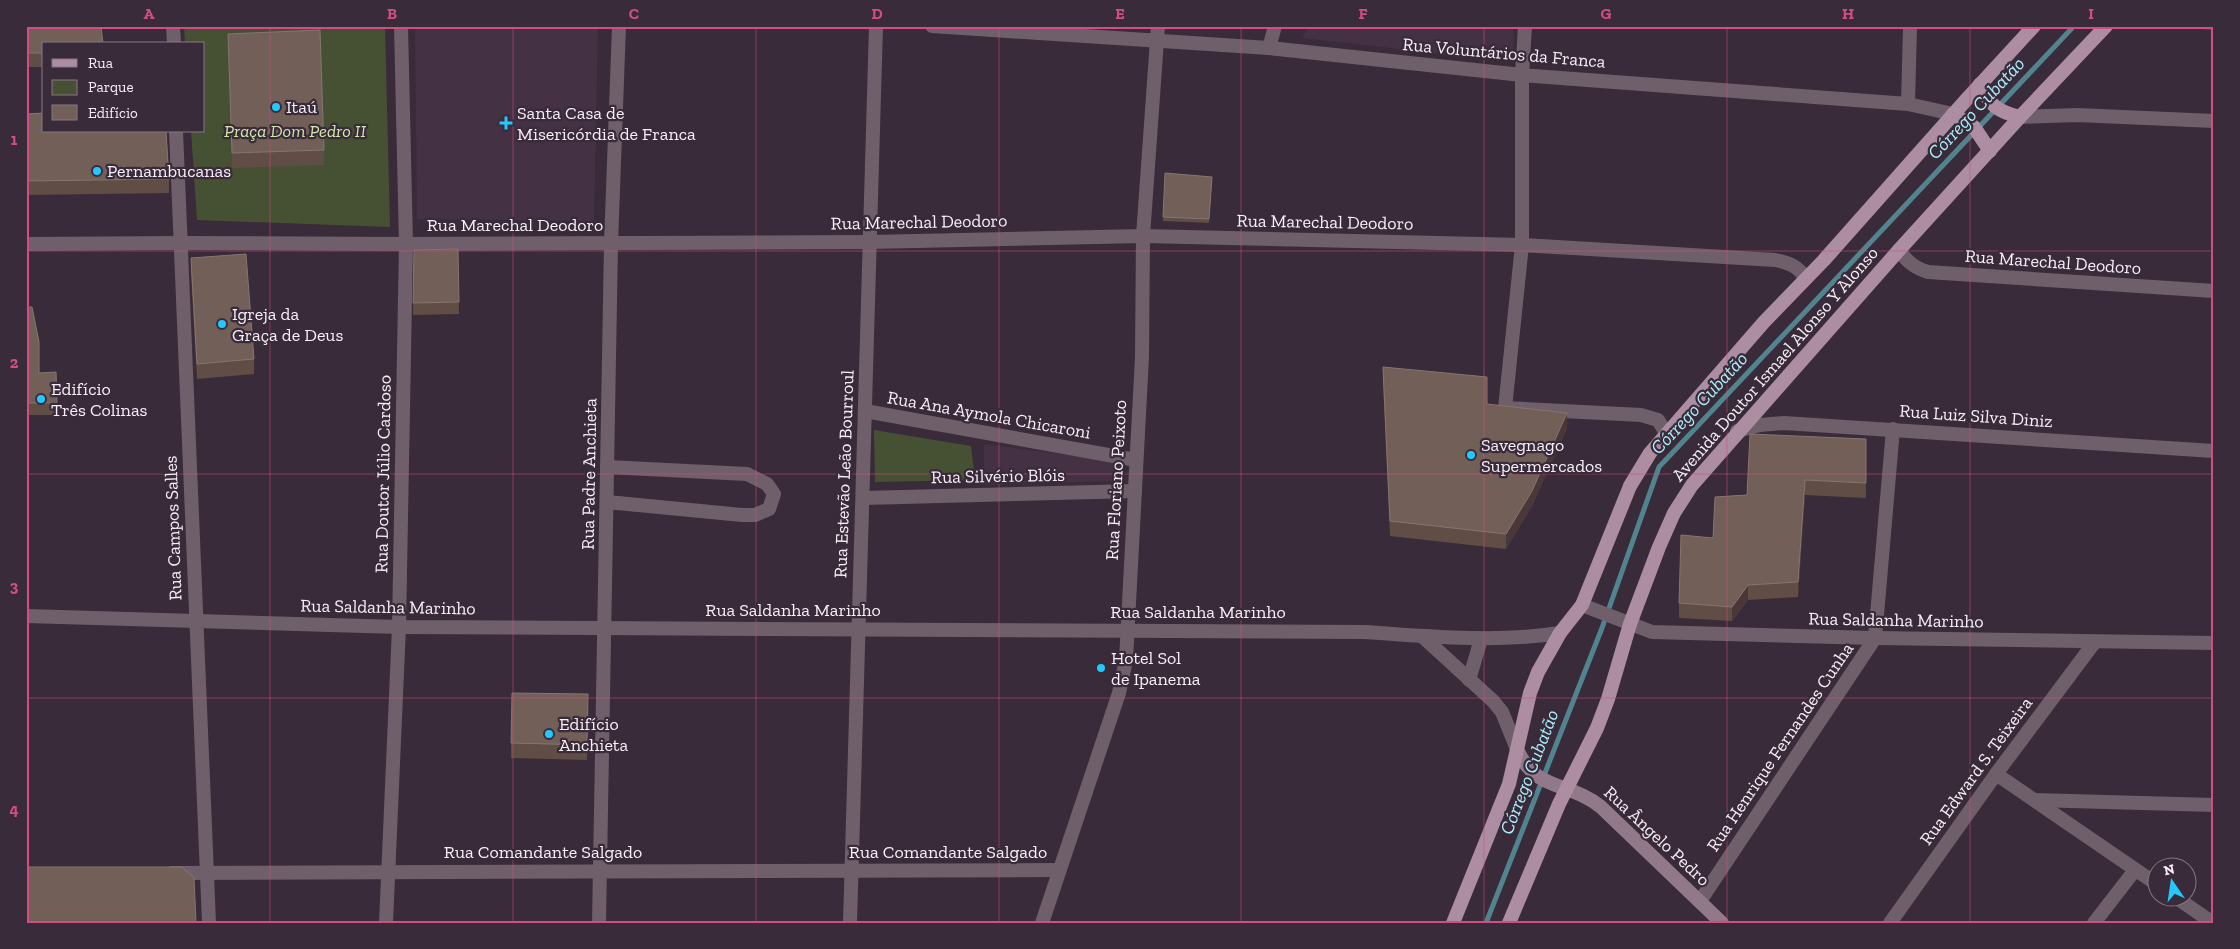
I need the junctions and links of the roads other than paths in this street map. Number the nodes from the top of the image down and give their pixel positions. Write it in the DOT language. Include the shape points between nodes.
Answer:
graph roads {
  1 [pos="173,26"];
  2 [pos="402,26"];
  3 [pos="619,26"];
  4 [pos="876,26"];
  5 [pos="932,26"];
  6 [pos="1158,26"];
  7 [pos="1275,26"];
  8 [pos="1525,26"];
  9 [pos="1910,26"];
  10 [pos="2034,26"];
  11 [pos="2106,26"];
  12 [pos="1157,41"];
  13 [pos="174,42"];
  14 [pos="1269,48"];
  15 [pos="1522,75"];
  16 [pos="1982,89"];
  17 [pos="1908,104"];
  18 [pos="2014,115"];
  19 [pos="1957,116"];
  20 [pos="2214,121"];
  21 [pos="176,132"];
  22 [pos="1987,146"];
  23 [pos="1143,236"];
  24 [pos="870,242"];
  25 [pos="180,243"];
  26 [pos="26,244"];
  27 [pos="406,244"];
  28 [pos="611,244"];
  29 [pos="1522,245"];
  30 [pos="1899,250"];
  31 [pos="1806,278"];
  32 [pos="2214,291"];
  33 [pos="865,411"];
  34 [pos="1893,429"];
  35 [pos="1737,431"];
  36 [pos="1666,433"];
  37 [pos="2214,451"];
  38 [pos="1136,460"];
  39 [pos="608,467"];
  40 [pos="1135,491"];
  41 [pos="862,498"];
  42 [pos="607,502"];
  43 [pos="1588,607"];
  44 [pos="26,616"];
  45 [pos="195,622"];
  46 [pos="1624,622"];
  47 [pos="399,627"];
  48 [pos="605,628"];
  49 [pos="859,629"];
  50 [pos="1127,630"];
  51 [pos="1560,633"];
  52 [pos="1422,636"];
  53 [pos="1875,638"];
  54 [pos="1481,639"];
  55 [pos="2094,642"];
  56 [pos="2214,643"];
  57 [pos="1469,680"];
  58 [pos="1517,749"];
  59 [pos="1996,774"];
  60 [pos="1559,786"];
  61 [pos="2034,800"];
  62 [pos="2214,805"];
  63 [pos="600,870"];
  64 [pos="1059,870"];
  65 [pos="2134,870"];
  66 [pos="387,871"];
  67 [pos="851,871"];
  68 [pos="160,873"];
  69 [pos="207,873"];
  70 [pos="2148,879"];
  71 [pos="1700,901"];
  72 [pos="2188,906"];
  73 [pos="208,923"];
  74 [pos="386,923"];
  75 [pos="599,923"];
  76 [pos="850,923"];
  77 [pos="1042,923"];
  78 [pos="1453,923"];
  79 [pos="1509,923"];
  80 [pos="1722,923"];
  81 [pos="1890,923"];
  82 [pos="2094,923"];
  83 [pos="2213,923"];
  1 -- 13 [label="street"];
  2 -- 27 [label="street, Rua Doutor Júlio Cardoso"];
  3 -- 28 [label="street, Rua Padre Anchieta"];
  4 -- 24 [label="street, Rua Estevão Leão Bourroul"];
  5 -- 12 [label="street, Rua Voluntários da Franca"];
  6 -- 12 [label="street, Rua Floriano Peixoto"];
  7 -- 14 [label="street"];
  8 -- 15 [label="street"];
  9 -- 17 [label="street"];
  10 -- 16 [label="main road, Avenida Doutor Ismael Alonso Y Alonso"];
  11 -- 18 [label="main road, Avenida Doutor Ismael Alonso Y Alonso"];
  12 -- 14 [label="street, Rua Voluntários da Franca"];
  12 -- 23 [label="street, Rua Floriano Peixoto"];
  14 -- 15 [label="street, Rua Voluntários da Franca"];
  15 -- 17 [label="street, Rua Voluntários da Franca"];
  15 -- 29 [label="street"];
  16 -- 18 [label="main road" via="1993,106"];
  16 -- 19 [label="main road, Avenida Doutor Ismael Alonso Y Alonso"];
  17 -- 19 [label="street, Rua Voluntários da Franca"];
  18 -- 20 [label="street"];
  18 -- 22 [label="main road, Avenida Doutor Ismael Alonso Y Alonso"];
  19 -- 22 [label="main road" via="1974,127"];
  19 -- 31 [label="main road, Avenida Doutor Ismael Alonso Y Alonso"];
  21 -- 25 [label="street, Rua Campos Salles"];
  22 -- 30 [label="main road, Avenida Doutor Ismael Alonso Y Alonso"];
  23 -- 24 [label="street, Rua Marechal Deodoro"];
  23 -- 29 [label="street, Rua Marechal Deodoro"];
  23 -- 38 [label="street, Rua Floriano Peixoto" via="1142,357"];
  24 -- 28 [label="street, Rua Marechal Deodoro"];
  24 -- 33 [label="street, Rua Estevão Leão Bourroul"];
  25 -- 26 [label="street, Rua Marechal Deodoro"];
  25 -- 27 [label="street, Rua Marechal Deodoro"];
  25 -- 45 [label="street, Rua Campos Salles"];
  27 -- 28 [label="street, Rua Marechal Deodoro"];
  27 -- 47 [label="street, Rua Doutor Júlio Cardoso"];
  28 -- 39 [label="street, Rua Padre Anchieta"];
  29 -- 31 [label="street, Rua Marechal Deodoro" via="1775,260 1789,262"];
  29 -- 36 [label="street" via="1505,408 1641,415 1658,420"];
  30 -- 32 [label="street, Rua Marechal Deodoro" via="1916,268 1928,272"];
  30 -- 35 [label="main road, Avenida Doutor Ismael Alonso Y Alonso"];
  31 -- 36 [label="main road, Avenida Doutor Ismael Alonso Y Alonso"];
  33 -- 38 [label="street, Rua Ana Aymola Chicaroni"];
  33 -- 41 [label="street, Rua Estevão Leão Bourroul"];
  34 -- 35 [label="street, Rua Luiz Silva Diniz" via="1784,423"];
  34 -- 37 [label="street, Rua Luiz Silva Diniz"];
  34 -- 53 [label="street, Rua Henrique Fernandes Cunha"];
  35 -- 46 [label="main road, Avenida Doutor Ismael Alonso Y Alonso" via="1692,485 1674,513"];
  36 -- 43 [label="main road, Avenida Doutor Ismael Alonso Y Alonso" via="1630,486"];
  38 -- 40 [label="street, Rua Floriano Peixoto"];
  39 -- 42 [label="street, Rua Padre Anchieta"];
  39 -- 42 [label="street" via="747,474 767,484 774,494 769,509 742,516"];
  40 -- 41 [label="street, Rua Silvério Blóis"];
  40 -- 50 [label="street, Rua Floriano Peixoto"];
  41 -- 49 [label="street, Rua Estevão Leão Bourroul"];
  42 -- 48 [label="street, Rua Padre Anchieta"];
  43 -- 46 [label="street, Rua Saldanha Marinho"];
  43 -- 51 [label="main road, Avenida Doutor Ismael Alonso Y Alonso"];
  44 -- 45 [label="street, Rua Saldanha Marinho"];
  45 -- 47 [label="street, Rua Saldanha Marinho"];
  45 -- 69 [label="street, Rua Campos Salles"];
  46 -- 53 [label="street, Rua Saldanha Marinho" via="1652,632"];
  46 -- 60 [label="main road, Avenida Doutor Ismael Alonso Y Alonso" via="1600,720"];
  47 -- 48 [label="street, Rua Saldanha Marinho"];
  47 -- 66 [label="street, Rua Doutor Júlio Cardoso"];
  48 -- 49 [label="street, Rua Saldanha Marinho"];
  48 -- 63 [label="street, Rua Padre Anchieta"];
  49 -- 50 [label="street, Rua Saldanha Marinho"];
  49 -- 67 [label="street, Rua Estevão Leão Bourroul"];
  50 -- 52 [label="street, Rua Saldanha Marinho" via="1364,632"];
  50 -- 64 [label="street, Rua Floriano Peixoto" via="1126,660 1119,693"];
  51 -- 54 [label="street, Rua Saldanha Marinho"];
  51 -- 58 [label="main road, Avenida Doutor Ismael Alonso Y Alonso" via="1530,693"];
  52 -- 54 [label="street, Rua Saldanha Marinho"];
  52 -- 57 [label="street"];
  53 -- 55 [label="street, Rua Saldanha Marinho"];
  53 -- 71 [label="street, Rua Henrique Fernandes Cunha"];
  54 -- 57 [label="street"];
  55 -- 56 [label="street, Rua Saldanha Marinho"];
  55 -- 59 [label="street, Rua Edward S. Teixeira"];
  57 -- 58 [label="street" via="1502,712"];
  58 -- 60 [label="main road, Rua Ângelo Pedro" via="1534,776"];
  58 -- 78 [label="main road, Avenida Doutor Ismael Alonso Y Alonso" via="1509,784"];
  59 -- 61 [label="street"];
  59 -- 81 [label="street, Rua Edward S. Teixeira"];
  60 -- 71 [label="main road, Rua Ângelo Pedro" via="1583,795 1601,807"];
  60 -- 79 [label="main road, Avenida Doutor Ismael Alonso Y Alonso"];
  61 -- 62 [label="street"];
  61 -- 65 [label="street"];
  63 -- 66 [label="street, Rua Comandante Salgado"];
  63 -- 67 [label="street, Rua Comandante Salgado"];
  63 -- 75 [label="street, Rua Padre Anchieta"];
  64 -- 67 [label="street, Rua Comandante Salgado"];
  64 -- 77 [label="street, Rua Floriano Peixoto"];
  65 -- 70 [label="street"];
  65 -- 82 [label="street"];
  66 -- 69 [label="street, Rua Comandante Salgado"];
  66 -- 74 [label="street, Rua Doutor Júlio Cardoso"];
  67 -- 76 [label="street, Rua Estevão Leão Bourroul"];
  68 -- 69 [label="street, Rua Comandante Salgado"];
  69 -- 73 [label="street, Rua Campos Salles"];
  71 -- 80 [label="main road, Rua Ângelo Pedro"];
  72 -- 83 [label="street"];
}
